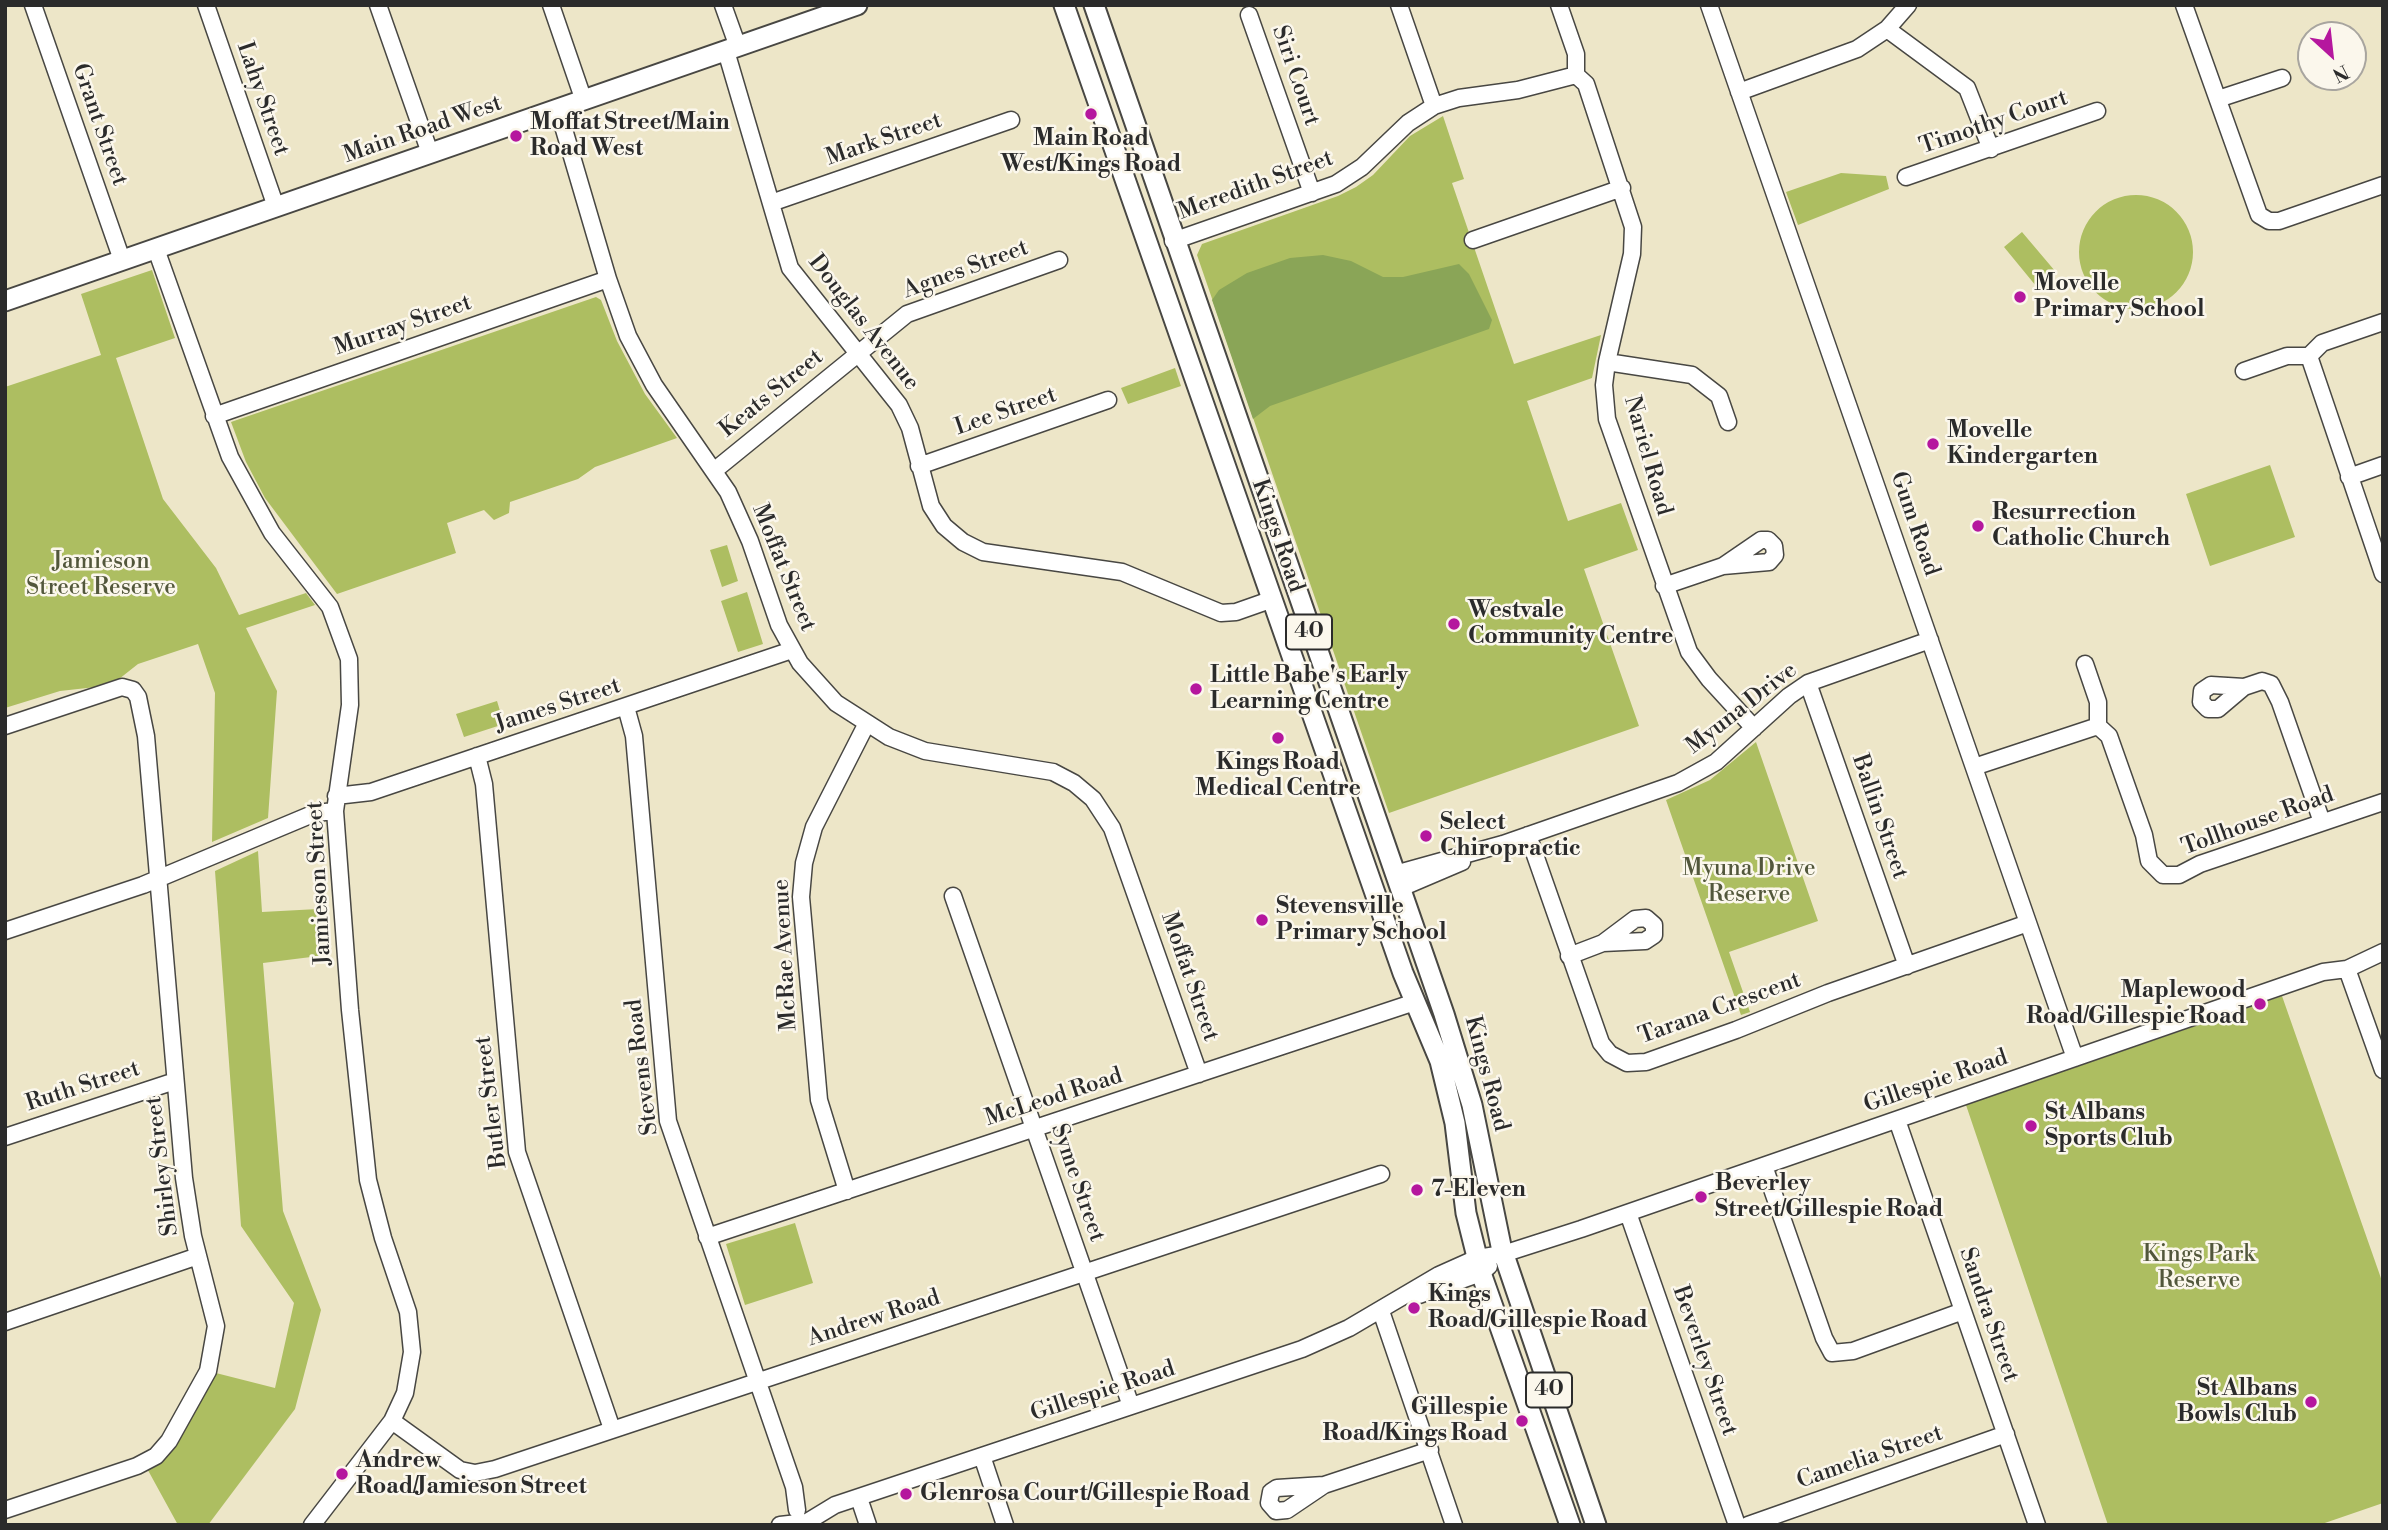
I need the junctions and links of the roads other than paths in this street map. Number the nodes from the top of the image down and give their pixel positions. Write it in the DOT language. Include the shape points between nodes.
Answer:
graph roads {
  1 [pos="33,5"];
  2 [pos="206,5"];
  3 [pos="378,5"];
  4 [pos="551,5"];
  5 [pos="723,5"];
  6 [pos="857,5"];
  7 [pos="1064,5"];
  8 [pos="1094,5"];
  9 [pos="1399,5"];
  10 [pos="1559,5"];
  11 [pos="1709,5"];
  12 [pos="1908,5"];
  13 [pos="2184,5"];
  14 [pos="1250,15"];
  15 [pos="1887,29"];
  16 [pos="732,49"];
  17 [pos="1576,75"];
  18 [pos="2282,78"];
  19 [pos="1739,92"];
  20 [pos="2218,99"];
  21 [pos="584,101"];
  22 [pos="1434,106"];
  23 [pos="558,109"];
  24 [pos="2097,111"];
  25 [pos="1011,120"];
  26 [pos="1991,149"];
  27 [pos="430,153"];
  28 [pos="1906,177"];
  29 [pos="2383,185"];
  30 [pos="1622,188"];
  31 [pos="1312,193"];
  32 [pos="771,203"];
  33 [pos="276,207"];
  34 [pos="1473,240"];
  35 [pos="1173,241"];
  36 [pos="156,249"];
  37 [pos="1150,249"];
  38 [pos="122,260"];
  39 [pos="1059,260"];
  40 [pos="607,279"];
  41 [pos="5,301"];
  42 [pos="2383,322"];
  43 [pos="857,353"];
  44 [pos="2309,356"];
  45 [pos="1607,362"];
  46 [pos="2244,371"];
  47 [pos="1108,400"];
  48 [pos="214,416"];
  49 [pos="1727,422"];
  50 [pos="2383,465"];
  51 [pos="919,466"];
  52 [pos="715,470"];
  53 [pos="2349,477"];
  54 [pos="1723,566"];
  55 [pos="2383,574"];
  56 [pos="1664,586"];
  57 [pos="1295,591"];
  58 [pos="1273,599"];
  59 [pos="1930,640"];
  60 [pos="792,650"];
  61 [pos="2085,664"];
  62 [pos="1808,683"];
  63 [pos="2244,687"];
  64 [pos="626,707"];
  65 [pos="866,725"];
  66 [pos="5,726"];
  67 [pos="2098,726"];
  68 [pos="1754,728"];
  69 [pos="478,756"];
  70 [pos="1974,767"];
  71 [pos="2383,802"];
  72 [pos="335,804"];
  73 [pos="2322,822"];
  74 [pos="1528,835"];
  75 [pos="158,879"];
  76 [pos="1398,881"];
  77 [pos="1375,891"];
  78 [pos="953,896"];
  79 [pos="2028,923"];
  80 [pos="5,931"];
  81 [pos="1603,943"];
  82 [pos="2383,952"];
  83 [pos="1569,956"];
  84 [pos="1908,966"];
  85 [pos="2347,969"];
  86 [pos="1415,1002"];
  87 [pos="2075,1058"];
  88 [pos="2383,1070"];
  89 [pos="1199,1074"];
  90 [pos="175,1080"];
  91 [pos="1897,1120"];
  92 [pos="1034,1129"];
  93 [pos="5,1137"];
  94 [pos="1764,1166"];
  95 [pos="1381,1174"];
  96 [pos="847,1191"];
  97 [pos="1628,1213"];
  98 [pos="707,1237"];
  99 [pos="1503,1254"];
  100 [pos="198,1256"];
  101 [pos="1479,1265"];
  102 [pos="1085,1272"];
  103 [pos="1381,1311"];
  104 [pos="1963,1311"];
  105 [pos="5,1322"];
  106 [pos="758,1381"];
  107 [pos="1131,1406"];
  108 [pos="392,1421"];
  109 [pos="611,1429"];
  110 [pos="2006,1434"];
  111 [pos="1430,1450"];
  112 [pos="982,1456"];
  113 [pos="1324,1485"];
  114 [pos="859,1498"];
  115 [pos="5,1510"];
  116 [pos="803,1513"];
  117 [pos="312,1525"];
  118 [pos="778,1525"];
  119 [pos="868,1525"];
  120 [pos="1005,1525"];
  121 [pos="1454,1525"];
  122 [pos="1570,1525"];
  123 [pos="1596,1525"];
  124 [pos="1737,1525"];
  125 [pos="1748,1525"];
  126 [pos="2037,1525"];
  1 -- 38 [label="street, Grant Street"];
  2 -- 33 [label="street, Lahy Street"];
  3 -- 27 [label="street"];
  4 -- 21 [label="street"];
  5 -- 16 [label="street, Douglas Avenue"];
  6 -- 16 [label="main road, Main Road West"];
  7 -- 37 [label="main road, Kings Road / 40"];
  8 -- 35 [label="main road, Kings Road / 40"];
  9 -- 22 [label="street"];
  10 -- 17 [label="street" via="1576,54"];
  11 -- 19 [label="street, Gum Road"];
  12 -- 15 [label="street"];
  13 -- 20 [label="street"];
  14 -- 31 [label="street, Siri Court"];
  15 -- 19 [label="street" via="1842,55"];
  15 -- 26 [label="street" via="1967,88"];
  16 -- 21 [label="main road, Main Road West"];
  16 -- 32 [label="street, Douglas Avenue"];
  17 -- 22 [label="street, Meredith Street"];
  17 -- 30 [label="street, Nariel Road" via="1586,84"];
  18 -- 20 [label="street"];
  19 -- 59 [label="street, Gum Road"];
  20 -- 29 [label="street" via="2255,207 2264,219 2279,221"];
  21 -- 23 [label="main road, Main Road West"];
  22 -- 31 [label="street, Meredith Street" via="1408,123 1356,172"];
  23 -- 27 [label="main road, Main Road West"];
  23 -- 40 [label="street, Moffat Street"];
  24 -- 26 [label="street, Timothy Court"];
  25 -- 32 [label="street, Mark Street"];
  26 -- 28 [label="street, Timothy Court"];
  27 -- 33 [label="main road, Main Road West"];
  30 -- 34 [label="street"];
  30 -- 45 [label="street, Nariel Road" via="1633,227 1632,254"];
  31 -- 35 [label="street, Meredith Street"];
  32 -- 43 [label="street, Douglas Avenue" via="795,278"];
  33 -- 36 [label="main road, Main Road West"];
  35 -- 37 [label="main road"];
  35 -- 57 [label="main road, Kings Road / 40"];
  36 -- 38 [label="main road, Main Road West"];
  36 -- 48 [label="street, Jamieson Street"];
  37 -- 58 [label="main road, Kings Road / 40"];
  38 -- 41 [label="main road, Main Road West"];
  39 -- 43 [label="street, Agnes Street" via="916,310"];
  40 -- 48 [label="street, Murray Street"];
  40 -- 52 [label="street, Moffat Street" via="638,358"];
  42 -- 44 [label="street" via="2322,343"];
  43 -- 51 [label="street, Douglas Avenue" via="906,416"];
  43 -- 52 [label="street, Keats Street"];
  44 -- 46 [label="street" via="2287,356"];
  44 -- 53 [label="street"];
  45 -- 49 [label="street" via="1692,375 1719,396"];
  45 -- 56 [label="street, Nariel Road" via="1607,418"];
  47 -- 51 [label="street, Lee Street"];
  48 -- 72 [label="street, Jamieson Street" via="249,497 326,600 343,636 351,687"];
  50 -- 53 [label="street"];
  51 -- 58 [label="street, Douglas Avenue" via="931,506 944,526 983,552 1122,572 1221,613"];
  52 -- 60 [label="street, Moffat Street" via="750,541"];
  53 -- 55 [label="street"];
  54 -- 56 [label="street"];
  56 -- 68 [label="street, Nariel Road" via="1697,665"];
  57 -- 58 [label="main road"];
  57 -- 76 [label="main road, Kings Road / 40"];
  58 -- 77 [label="main road, Kings Road / 40"];
  59 -- 62 [label="street, Myuna Drive"];
  59 -- 70 [label="street, Gum Road"];
  60 -- 64 [label="street, James Street"];
  60 -- 65 [label="street, Moffat Street" via="821,690"];
  61 -- 67 [label="street" via="2098,702"];
  62 -- 68 [label="street, Myuna Drive"];
  62 -- 84 [label="street, Ballin Street"];
  63 -- 73 [label="street" via="2262,681 2275,691"];
  64 -- 69 [label="street, James Street"];
  64 -- 98 [label="street, Stevens Road" via="634,736 668,1121"];
  65 -- 89 [label="street, Moffat Street" via="925,751 1053,772 1093,799 1112,828"];
  65 -- 96 [label="street, McRae Avenue" via="814,827 801,897 819,1100"];
  66 -- 75 [label="street, Shirley Street" via="119,688 135,693 146,736"];
  67 -- 70 [label="street"];
  67 -- 73 [label="street, Tollhouse Road" via="2109,736 2152,866 2163,875 2179,876 2200,864"];
  68 -- 74 [label="street, Myuna Drive" via="1694,776"];
  69 -- 72 [label="street, James Street"];
  69 -- 109 [label="street, Butler Street" via="517,1152"];
  70 -- 79 [label="street, Gum Road"];
  71 -- 73 [label="street, Tollhouse Road"];
  72 -- 75 [label="street, James Street"];
  72 -- 108 [label="street, Jamieson Street" via="365,1159 376,1214 411,1326 408,1381"];
  74 -- 76 [label="street, Myuna Drive"];
  74 -- 83 [label="street, Tarana Crescent"];
  75 -- 80 [label="street, James Street"];
  75 -- 90 [label="street, Shirley Street"];
  76 -- 77 [label="main road"];
  76 -- 99 [label="main road, Kings Road / 40" via="1472,1105"];
  77 -- 86 [label="main road, Kings Road / 40"];
  78 -- 92 [label="street, Syme Street"];
  79 -- 84 [label="street, Tarana Crescent"];
  79 -- 87 [label="street, Gum Road"];
  81 -- 83 [label="street"];
  82 -- 85 [label="street, Gillespie Road"];
  83 -- 84 [label="street, Tarana Crescent" via="1601,1043 1615,1058 1633,1064"];
  85 -- 87 [label="street, Gillespie Road" via="2323,972"];
  85 -- 88 [label="street"];
  86 -- 89 [label="street, McLeod Road"];
  86 -- 101 [label="main road, Kings Road / 40" via="1446,1080 1462,1190"];
  87 -- 91 [label="street, Gillespie Road"];
  89 -- 92 [label="street, McLeod Road"];
  90 -- 93 [label="street, Ruth Street"];
  90 -- 100 [label="street, Shirley Street" via="184,1178"];
  91 -- 94 [label="street, Gillespie Road"];
  91 -- 104 [label="street, Sandra Street"];
  92 -- 96 [label="street, McLeod Road"];
  92 -- 102 [label="street, Syme Street"];
  94 -- 97 [label="street, Gillespie Road"];
  94 -- 104 [label="street" via="1832,1353 1853,1351"];
  95 -- 102 [label="street, Andrew Road"];
  96 -- 98 [label="street, McLeod Road"];
  97 -- 99 [label="street, Gillespie Road"];
  97 -- 124 [label="street, Beverley Street"];
  98 -- 106 [label="street, Stevens Road"];
  99 -- 101 [label="street, Gillespie Road"];
  99 -- 123 [label="main road, Kings Road / 40"];
  100 -- 105 [label="street"];
  100 -- 115 [label="street, Shirley Street" via="214,1310 216,1340 204,1380 169,1441 144,1463"];
  101 -- 103 [label="street, Gillespie Road"];
  101 -- 122 [label="main road, Kings Road / 40"];
  102 -- 106 [label="street, Andrew Road"];
  102 -- 107 [label="street, Syme Street"];
  103 -- 107 [label="street, Gillespie Road" via="1302,1349"];
  103 -- 111 [label="street"];
  104 -- 110 [label="street, Sandra Street"];
  106 -- 109 [label="street, Andrew Road"];
  106 -- 116 [label="street, Stevens Road"];
  107 -- 112 [label="street, Gillespie Road"];
  108 -- 109 [label="street, Andrew Road" via="454,1466 475,1472"];
  108 -- 117 [label="street, Jamieson Street"];
  110 -- 125 [label="street, Camelia Street"];
  110 -- 126 [label="street, Sandra Street"];
  111 -- 113 [label="street"];
  111 -- 121 [label="street"];
  112 -- 114 [label="street, Gillespie Road"];
  112 -- 120 [label="street"];
  114 -- 116 [label="street, Gillespie Road"];
  114 -- 119 [label="street"];
  116 -- 118 [label="street, Gillespie Road"];
}
